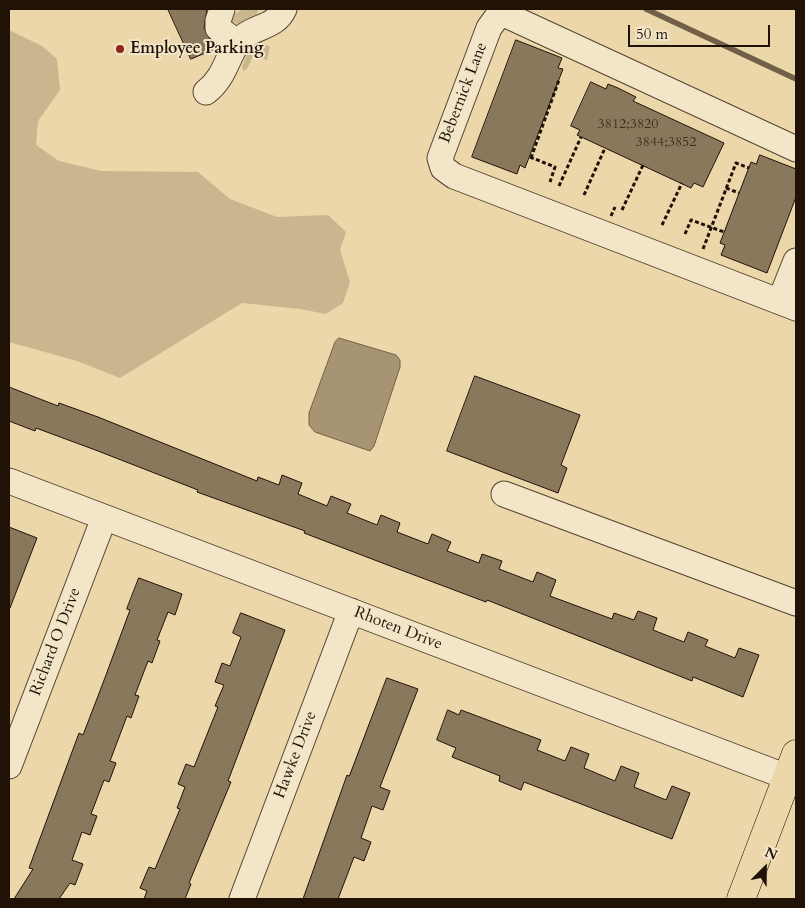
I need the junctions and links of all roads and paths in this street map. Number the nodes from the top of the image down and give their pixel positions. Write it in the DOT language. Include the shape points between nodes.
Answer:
graph roads {
  1 [pos="222,9"];
  2 [pos="284,9"];
  3 [pos="238,43"];
  4 [pos="559,80"];
  5 [pos="206,92"];
  6 [pos="581,136"];
  7 [pos="605,148"];
  8 [pos="796,149"];
  9 [pos="644,166"];
  10 [pos="749,168"];
  11 [pos="550,182"];
  12 [pos="682,183"];
  13 [pos="559,186"];
  14 [pos="726,188"];
  15 [pos="739,193"];
  16 [pos="584,195"];
  17 [pos="622,210"];
  18 [pos="662,225"];
  19 [pos="711,228"];
  20 [pos="724,232"];
  21 [pos="685,234"];
  22 [pos="702,251"];
  23 [pos="796,261"];
  24 [pos="788,305"];
  25 [pos="9,482"];
  26 [pos="504,494"];
  27 [pos="104,518"];
  28 [pos="796,603"];
  29 [pos="351,611"];
  30 [pos="792,765"];
  31 [pos="9,766"];
  32 [pos="242,899"];
  33 [pos="741,899"];
  1 -- 3 [label="street" via="218,28"];
  2 -- 3 [label="street" via="278,19"];
  3 -- 5 [label="street" via="224,74"];
  4 -- 11 [label="path" via="530,157 555,167"];
  6 -- 13 [label="path"];
  7 -- 16 [label="path"];
  8 -- 24 [label="street, Bebernick Lane" via="506,15 497,17 489,28 440,158 443,168 454,176"];
  9 -- 17 [label="path"];
  10 -- 14 [label="path" via="736,163"];
  12 -- 18 [label="path"];
  14 -- 15 [label="path"];
  14 -- 19 [label="path"];
  19 -- 20 [label="path"];
  19 -- 21 [label="path" via="691,220"];
  19 -- 22 [label="path"];
  23 -- 24 [label="street, Bebernick Lane"];
  25 -- 27 [label="street, Rhoten Drive"];
  26 -- 28 [label="street"];
  27 -- 29 [label="street, Rhoten Drive"];
  27 -- 31 [label="street, Richard O Drive"];
  29 -- 30 [label="street, Rhoten Drive"];
  29 -- 32 [label="street, Hawke Drive"];
  30 -- 33 [label="main road"];
}
